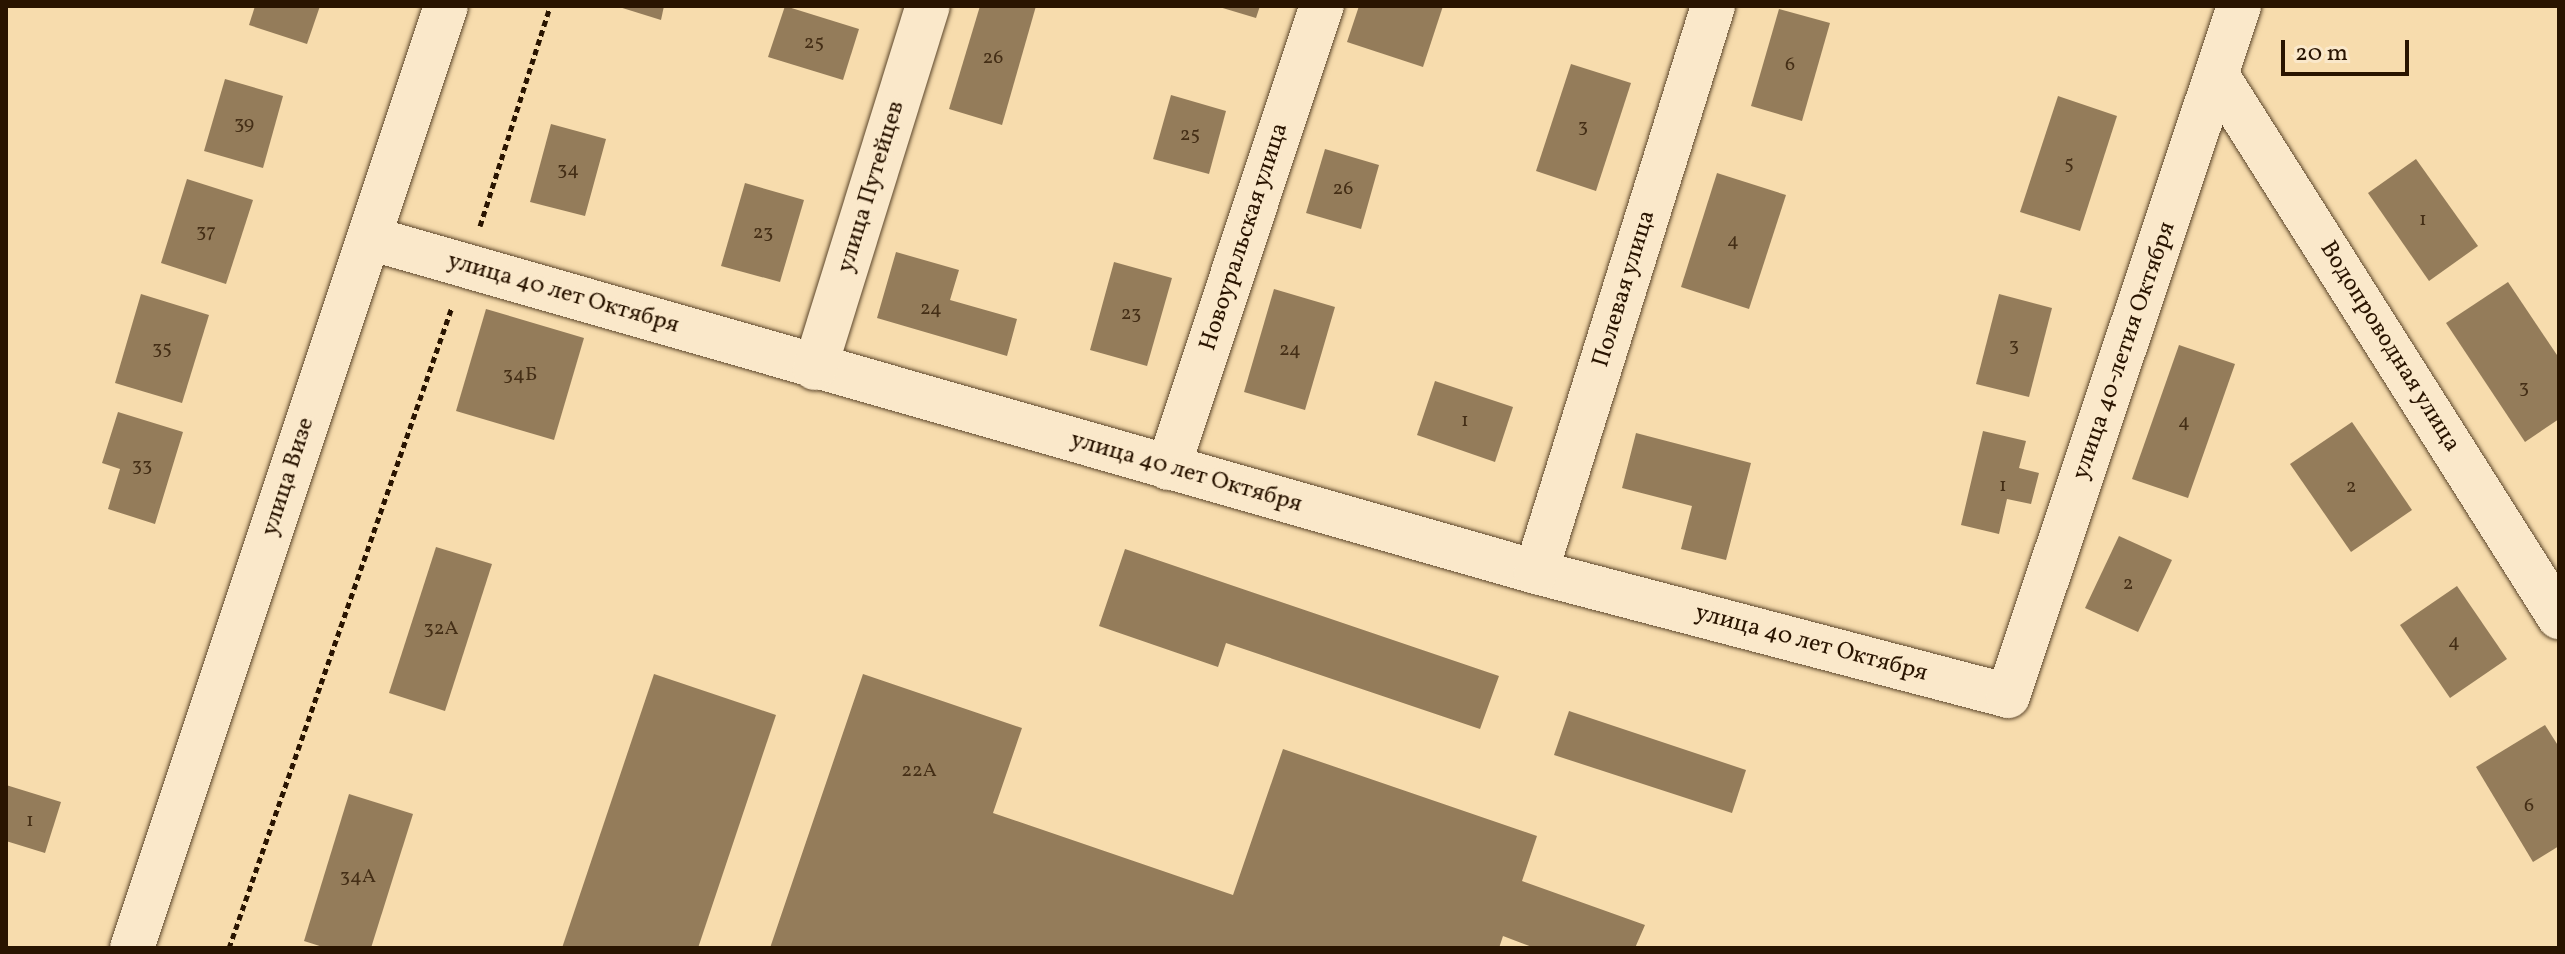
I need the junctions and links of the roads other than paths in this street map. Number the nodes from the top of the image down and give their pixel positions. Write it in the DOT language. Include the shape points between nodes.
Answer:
graph roads {
  1 [pos="446,6"];
  2 [pos="928,6"];
  3 [pos="1322,6"];
  4 [pos="1713,6"];
  5 [pos="2239,6"];
  6 [pos="2218,77"];
  7 [pos="369,238"];
  8 [pos="815,368"];
  9 [pos="1168,468"];
  10 [pos="1536,572"];
  11 [pos="2559,617"];
  12 [pos="2008,696"];
  13 [pos="132,948"];
  1 -- 7 [label="street, улица Визе"];
  2 -- 8 [label="street, улица Путейцев"];
  3 -- 9 [label="street, Новоуральская улица"];
  4 -- 10 [label="street, Полевая улица"];
  5 -- 6 [label="street, улица 40-летия Октября"];
  6 -- 11 [label="street, Водопроводная улица"];
  6 -- 12 [label="street, улица 40-летия Октября"];
  7 -- 8 [label="street, улица 40 лет Октября"];
  7 -- 13 [label="street, улица Визе"];
  8 -- 9 [label="street, улица 40 лет Октября"];
  9 -- 10 [label="street, улица 40 лет Октября"];
  10 -- 12 [label="street, улица 40 лет Октября"];
}
